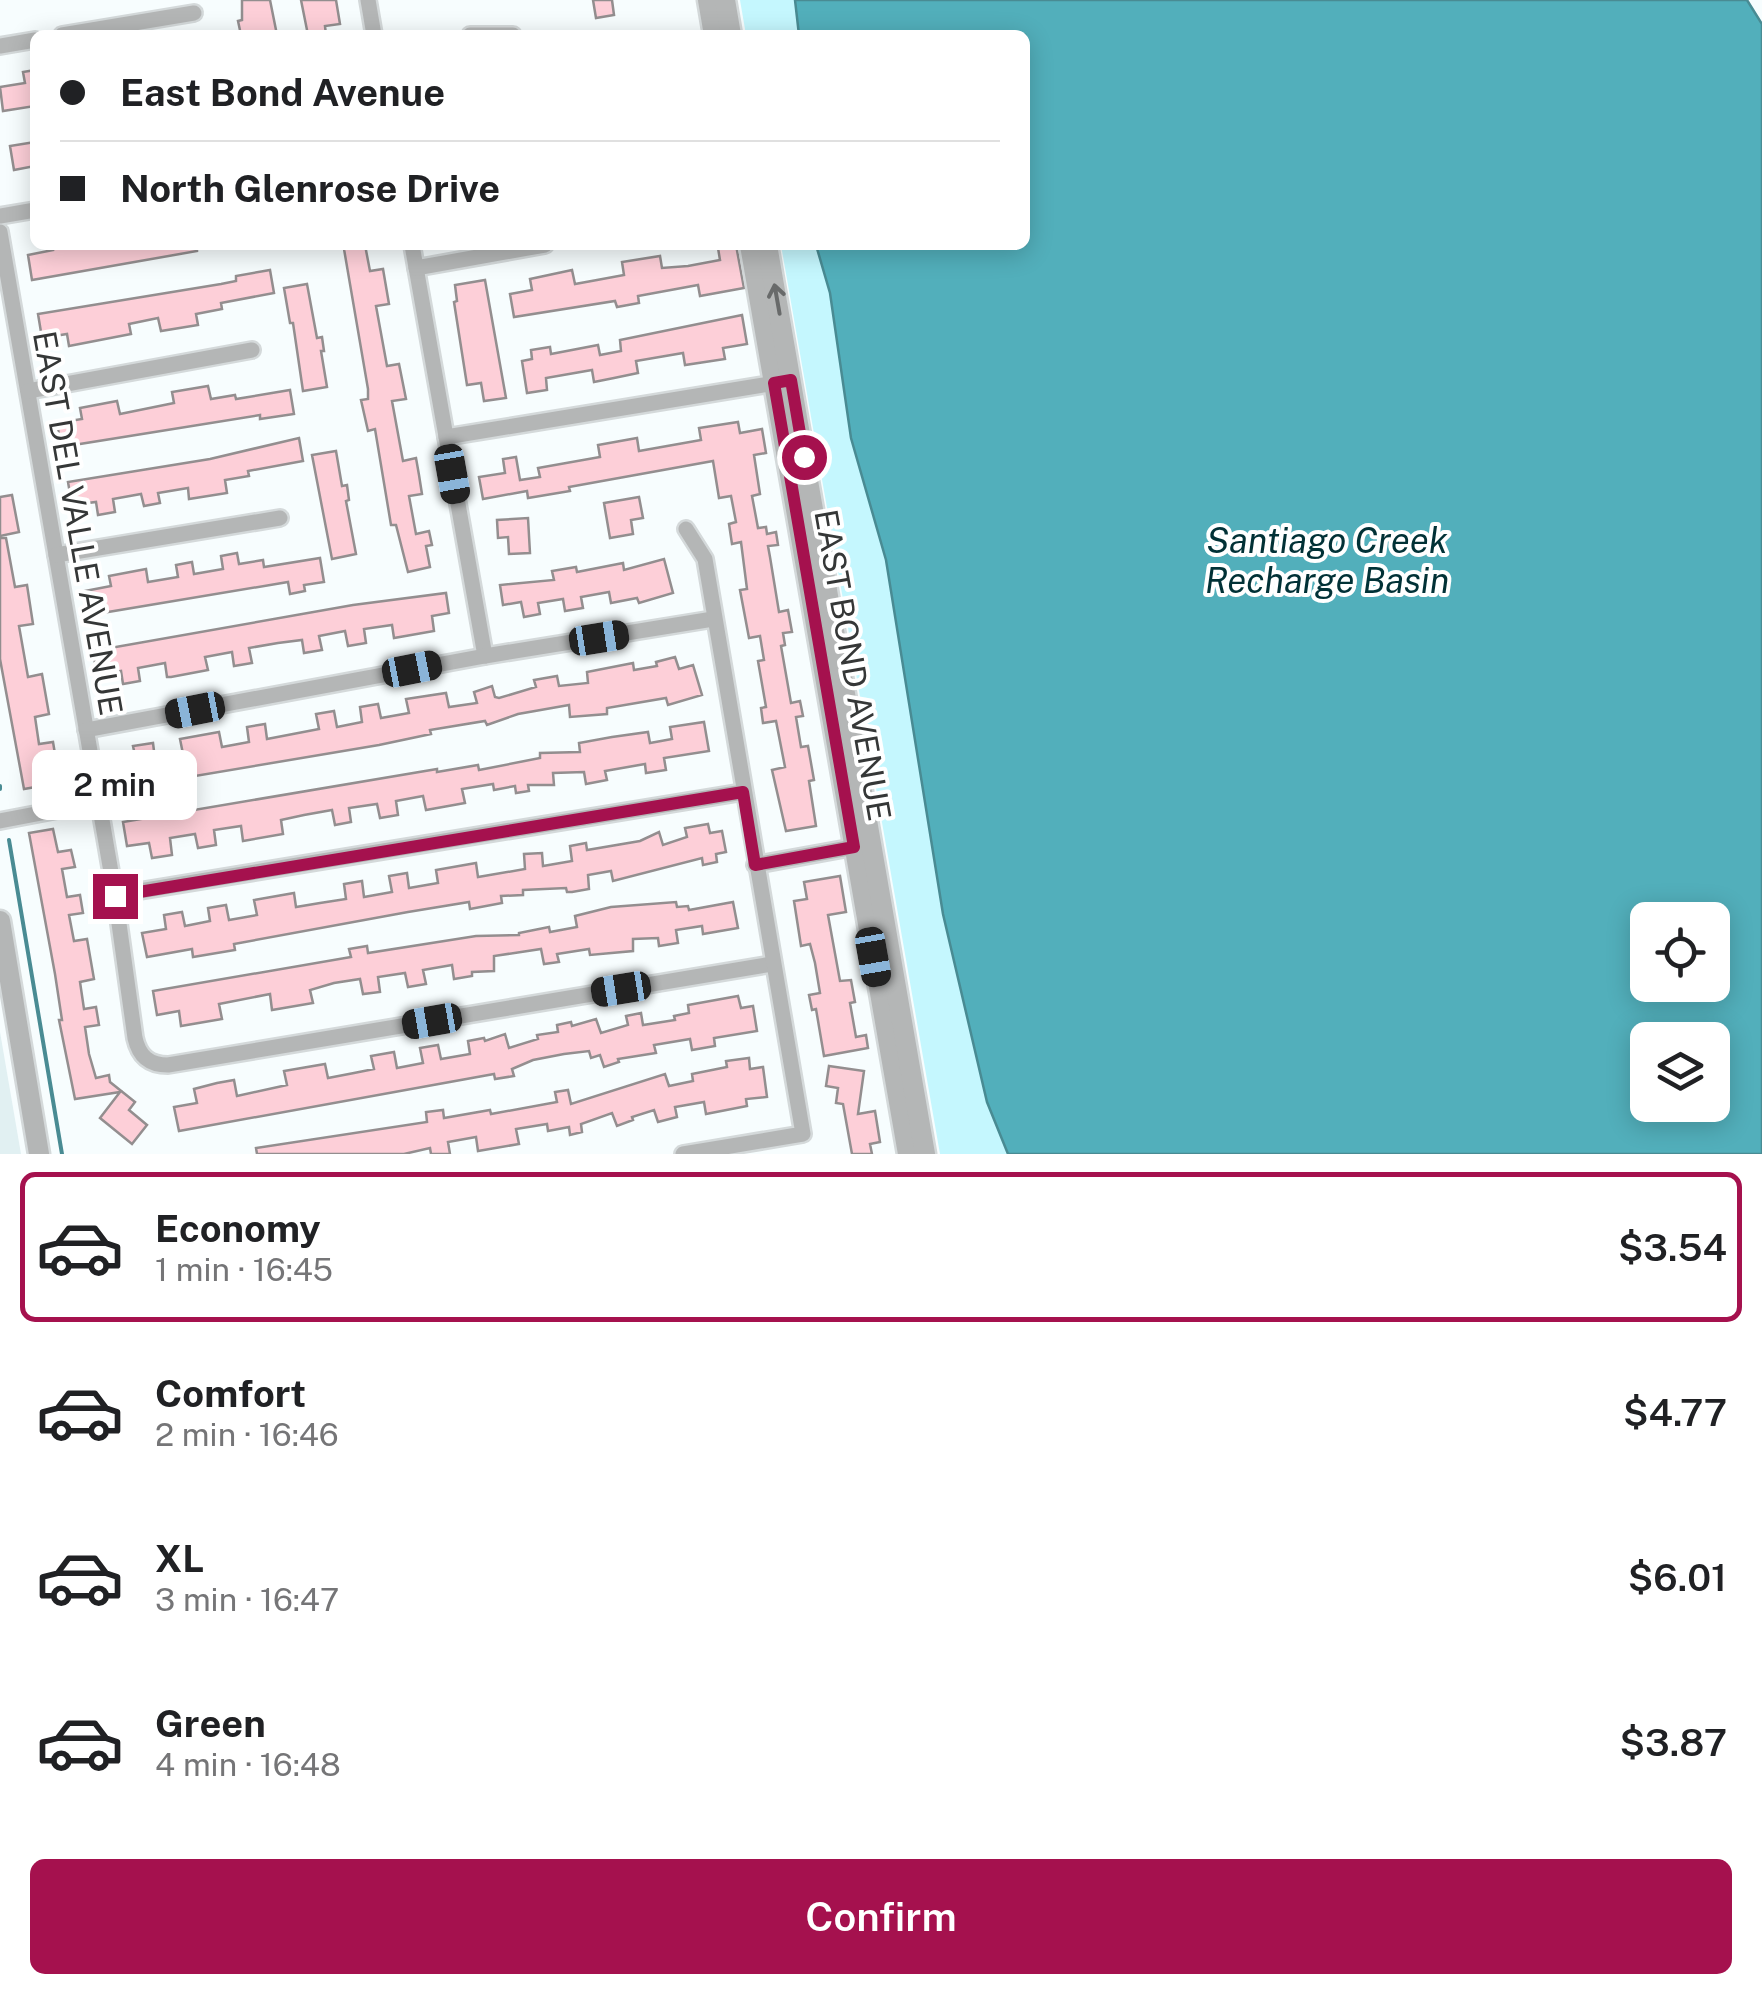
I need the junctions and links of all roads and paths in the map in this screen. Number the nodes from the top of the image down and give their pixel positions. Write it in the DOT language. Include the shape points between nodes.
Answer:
graph roads {
  1 [pos="368,0"];
  2 [pos="708,0"];
  3 [pos="725,0"];
  4 [pos="194,12"];
  5 [pos="91,30"];
  6 [pos="373,30"];
  7 [pos="713,30"];
  8 [pos="730,30"];
  9 [pos="30,41"];
  10 [pos="0,46"];
  11 [pos="30,211"];
  12 [pos="0,216"];
  13 [pos="0,232"];
  14 [pos="413,250"];
  15 [pos="517,250"];
  16 [pos="751,250"];
  17 [pos="769,250"];
  18 [pos="416,268"];
  19 [pos="252,350"];
  20 [pos="782,382"];
  21 [pos="28,390"];
  22 [pos="446,437"];
  23 [pos="280,518"];
  24 [pos="686,530"];
  25 [pos="56,555"];
  26 [pos="713,619"];
  27 [pos="484,656"];
  28 [pos="86,730"];
  29 [pos="743,792"];
  30 [pos="99,802"];
  31 [pos="0,821"];
  32 [pos="863,845"];
  33 [pos="755,865"];
  34 [pos="115,896"];
  35 [pos="0,921"];
  36 [pos="772,964"];
  37 [pos="40,1154"];
  38 [pos="683,1154"];
  39 [pos="908,1154"];
  40 [pos="925,1154"];
  1 -- 6 [label="street"];
  2 -- 7 [label="street"];
  3 -- 8 [label="street"];
  4 -- 5 [label="street"];
  9 -- 10 [label="street"];
  11 -- 12 [label="street"];
  13 -- 21 [label="street, EAST DEL VALLE AVENUE"];
  14 -- 18 [label="street"];
  15 -- 18 [label="street"];
  16 -- 20 [label="street, EAST BOND AVENUE"];
  20 -- 17 [label="street, EAST BOND AVENUE, one-way"];
  18 -- 22 [label="street"];
  19 -- 21 [label="street"];
  20 -- 22 [label="street"];
  20 -- 32 [label="street, EAST BOND AVENUE"];
  21 -- 25 [label="street, EAST DEL VALLE AVENUE"];
  22 -- 27 [label="street"];
  23 -- 25 [label="street"];
  24 -- 26 [label="street" via="705,560"];
  25 -- 28 [label="street, EAST DEL VALLE AVENUE"];
  26 -- 27 [label="street"];
  26 -- 29 [label="street"];
  27 -- 28 [label="street"];
  28 -- 30 [label="street, EAST DEL VALLE AVENUE"];
  29 -- 33 [label="street"];
  29 -- 34 [label="street"];
  30 -- 31 [label="street"];
  30 -- 34 [label="street, EAST DEL VALLE AVENUE"];
  32 -- 33 [label="street"];
  32 -- 39 [label="street, EAST BOND AVENUE"];
  32 -- 40 [label="street, EAST BOND AVENUE"];
  33 -- 36 [label="street"];
  34 -- 36 [label="street, EAST DEL VALLE AVENUE" via="135,1038 145,1059 157,1065"];
  35 -- 37 [label="street"];
  36 -- 38 [label="street" via="803,1134"];
}
